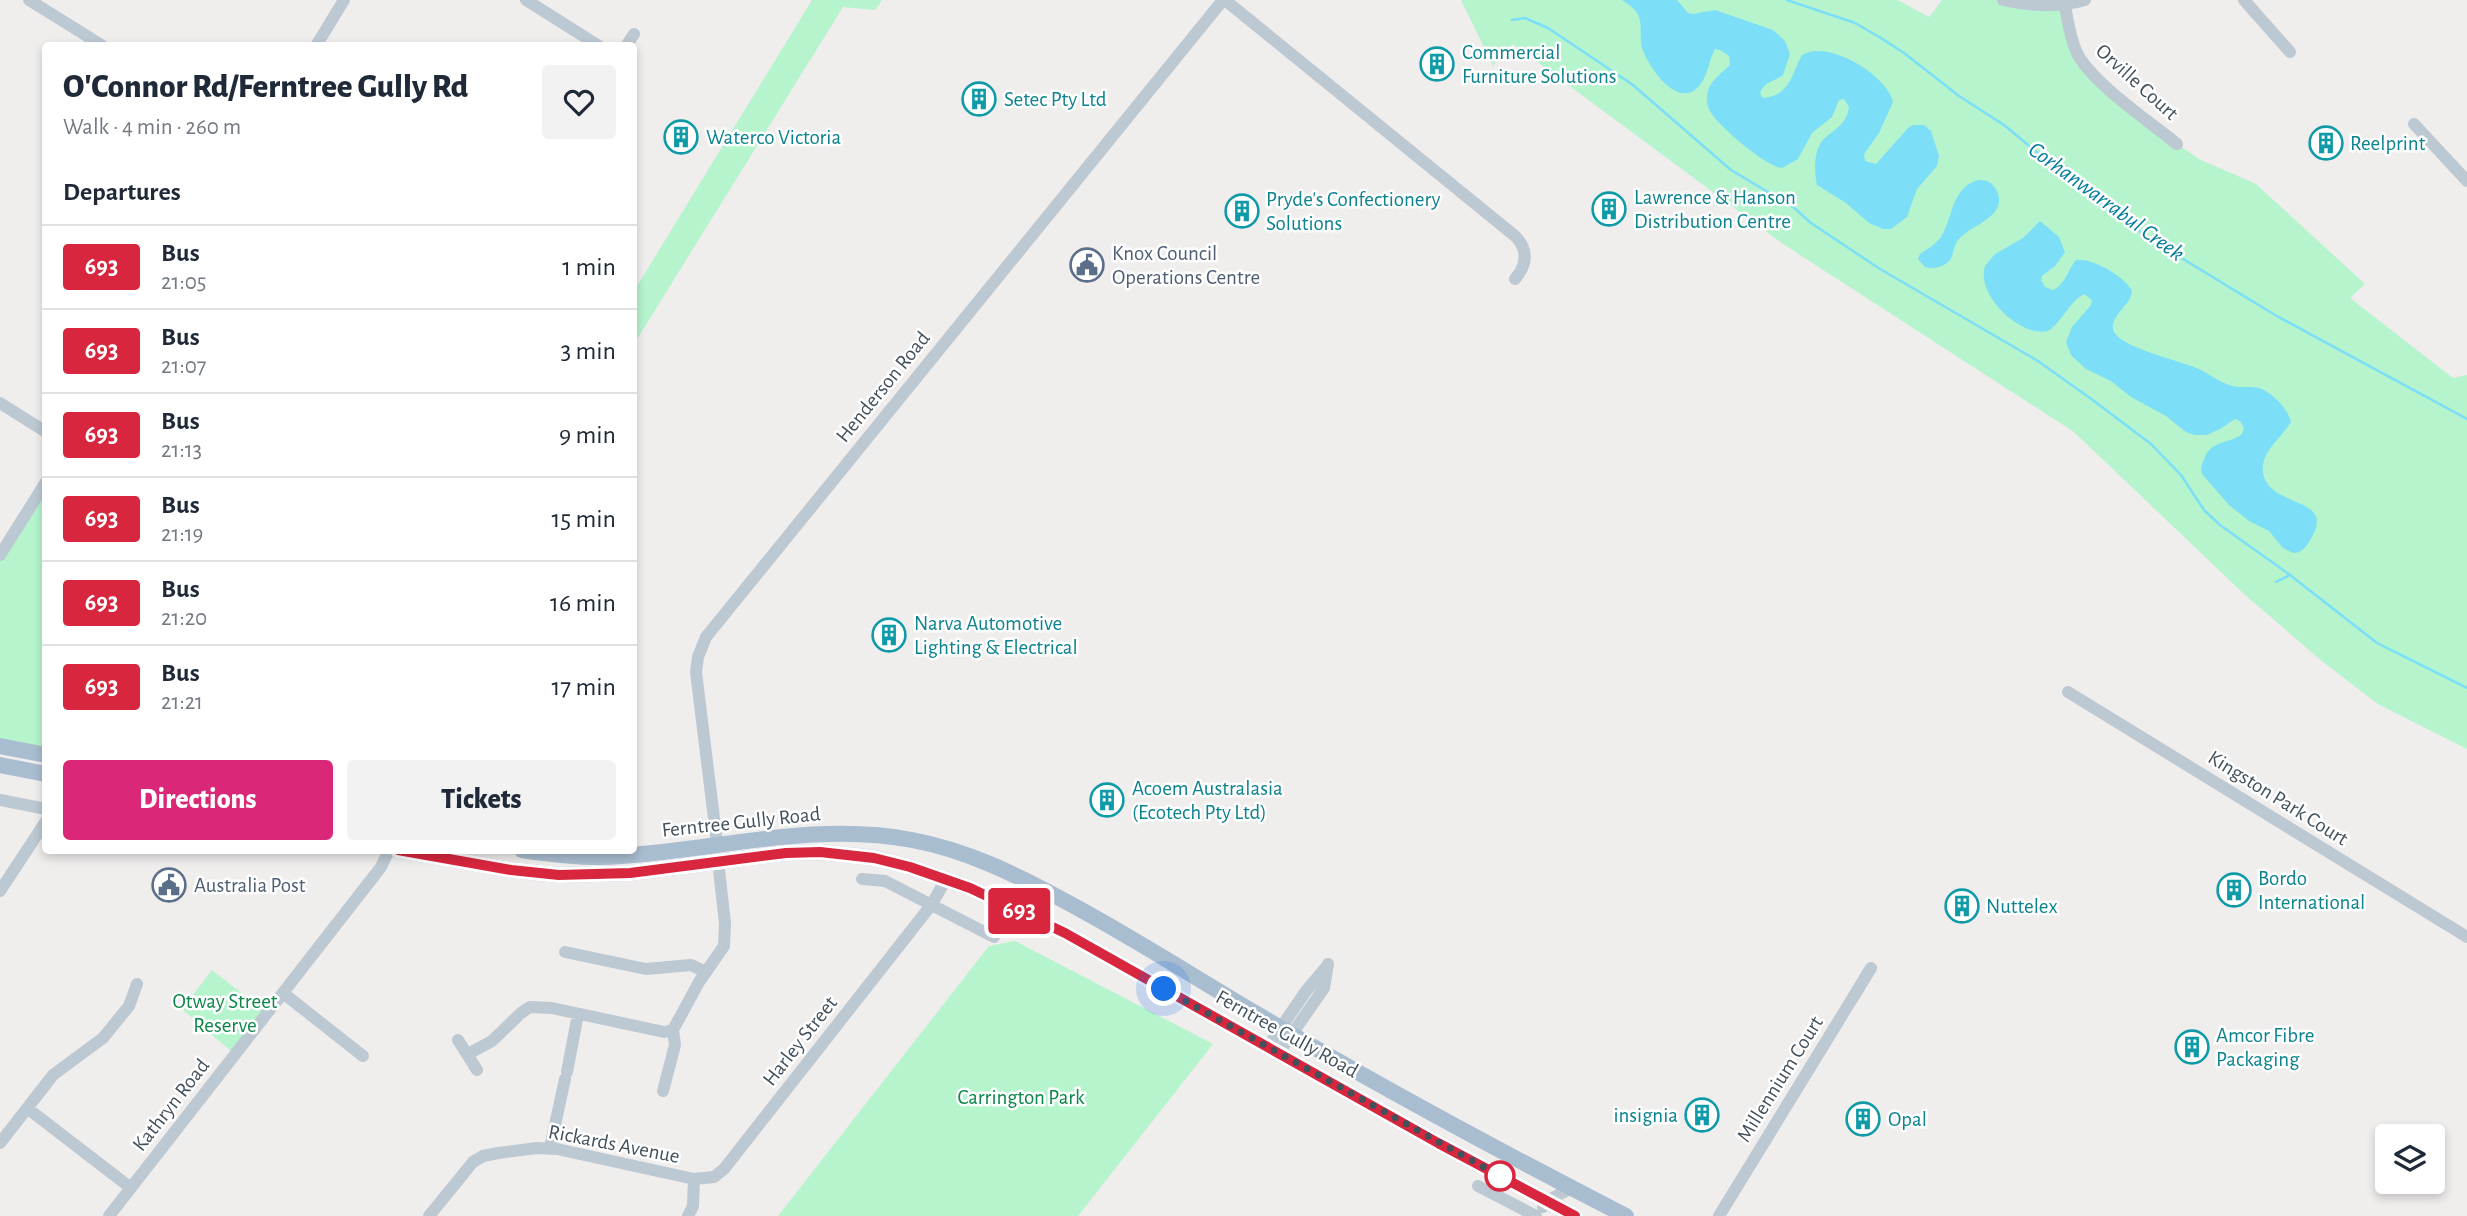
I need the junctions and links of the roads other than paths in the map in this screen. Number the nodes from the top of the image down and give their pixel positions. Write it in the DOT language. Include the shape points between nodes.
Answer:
graph roads {
  1 [pos="29,0"];
  2 [pos="344,0"];
  3 [pos="526,0"];
  4 [pos="2003,0"];
  5 [pos="2085,0"];
  6 [pos="2244,0"];
  7 [pos="1222,1"];
  8 [pos="2065,6"];
  9 [pos="97,42"];
  10 [pos="318,42"];
  11 [pos="593,42"];
  12 [pos="2290,52"];
  13 [pos="2414,124"];
  14 [pos="2177,144"];
  15 [pos="2467,181"];
  16 [pos="1515,279"];
  17 [pos="0,403"];
  18 [pos="42,429"];
  19 [pos="42,488"];
  20 [pos="0,555"];
  21 [pos="2068,692"];
  22 [pos="0,746"];
  23 [pos="42,754"];
  24 [pos="0,765"];
  25 [pos="42,773"];
  26 [pos="0,800"];
  27 [pos="42,808"];
  28 [pos="42,827"];
  29 [pos="717,844"];
  30 [pos="637,853"];
  31 [pos="961,853"];
  32 [pos="388,854"];
  33 [pos="420,854"];
  34 [pos="551,854"];
  35 [pos="628,854"];
  36 [pos="718,861"];
  37 [pos="862,879"];
  38 [pos="946,879"];
  39 [pos="0,891"];
  40 [pos="932,904"];
  41 [pos="994,937"];
  42 [pos="2467,937"];
  43 [pos="565,952"];
  44 [pos="1871,968"];
  45 [pos="706,972"];
  46 [pos="137,984"];
  47 [pos="283,993"];
  48 [pos="578,1014"];
  49 [pos="673,1030"];
  50 [pos="1287,1031"];
  51 [pos="458,1040"];
  52 [pos="1272,1051"];
  53 [pos="468,1054"];
  54 [pos="363,1056"];
  55 [pos="477,1070"];
  56 [pos="663,1091"];
  57 [pos="27,1108"];
  58 [pos="0,1143"];
  59 [pos="550,1148"];
  60 [pos="694,1179"];
  61 [pos="1478,1186"];
  62 [pos="131,1188"];
  63 [pos="1571,1188"];
  64 [pos="1546,1201"];
  65 [pos="1564,1214"];
  66 [pos="1719,1214"];
  67 [pos="109,1216"];
  68 [pos="429,1216"];
  69 [pos="688,1216"];
  70 [pos="1537,1216"];
  71 [pos="1626,1216"];
  1 -- 9 [label="street"];
  2 -- 10 [label="street"];
  3 -- 11 [label="street"];
  4 -- 8 [label="street"];
  5 -- 8 [label="street"];
  6 -- 12 [label="street"];
  7 -- 16 [label="street" via="1515,236 1525,255 1524,267"];
  7 -- 29 [label="street, Henderson Road" via="706,637 696,672"];
  8 -- 14 [label="street, Orville Court" via="2073,43 2085,65"];
  13 -- 15 [label="street"];
  17 -- 18 [label="street"];
  19 -- 20 [label="street"];
  21 -- 42 [label="street, Kingston Park Court"];
  22 -- 23 [label="main road"];
  24 -- 25 [label="main road"];
  26 -- 27 [label="street"];
  28 -- 39 [label="street"];
  29 -- 30 [label="main road, Ferntree Gully Road"];
  29 -- 31 [label="main road, Ferntree Gully Road" via="838,833 892,837"];
  29 -- 36 [label="main road"];
  31 -- 38 [label="main road"];
  31 -- 50 [label="main road, Ferntree Gully Road" via="1028,881 1113,927"];
  32 -- 47 [label="street, Kathryn Road"];
  33 -- 36 [label="main road, Ferntree Gully Road" via="559,875 630,873"];
  34 -- 35 [label="main road, Ferntree Gully Road"];
  36 -- 38 [label="main road, Ferntree Gully Road" via="786,853 847,854"];
  36 -- 45 [label="street" via="725,940"];
  37 -- 40 [label="street" via="886,881"];
  38 -- 40 [label="street, Harley Street"];
  38 -- 52 [label="main road, Ferntree Gully Road" via="1065,933"];
  40 -- 41 [label="street"];
  40 -- 60 [label="street, Harley Street" via="724,1169 714,1177"];
  43 -- 45 [label="street" via="646,969 691,965"];
  44 -- 66 [label="street, Millennium Court"];
  45 -- 49 [label="street"];
  46 -- 57 [label="street" via="129,1006 103,1038 58,1071"];
  47 -- 54 [label="street"];
  47 -- 62 [label="street, Kathryn Road"];
  48 -- 49 [label="street"];
  48 -- 53 [label="street" via="530,1007 492,1041"];
  48 -- 59 [label="street"];
  49 -- 56 [label="street" via="675,1045"];
  50 -- 50 [label="street" via="1328,964 1324,988"];
  50 -- 52 [label="street"];
  50 -- 63 [label="main road, Ferntree Gully Road"];
  51 -- 53 [label="street"];
  52 -- 64 [label="main road, Ferntree Gully Road"];
  53 -- 55 [label="street"];
  57 -- 58 [label="street"];
  57 -- 62 [label="street"];
  59 -- 60 [label="street, Rickards Avenue"];
  59 -- 68 [label="street, Rickards Avenue" via="478,1158"];
  60 -- 69 [label="street"];
  61 -- 70 [label="street"];
  62 -- 67 [label="street, Kathryn Road"];
  63 -- 64 [label="street"];
  63 -- 65 [label="street"];
  63 -- 71 [label="main road, Ferntree Gully Road"];
  64 -- 65 [label="main road, Ferntree Gully Road"];
  64 -- 70 [label="street"];
}
